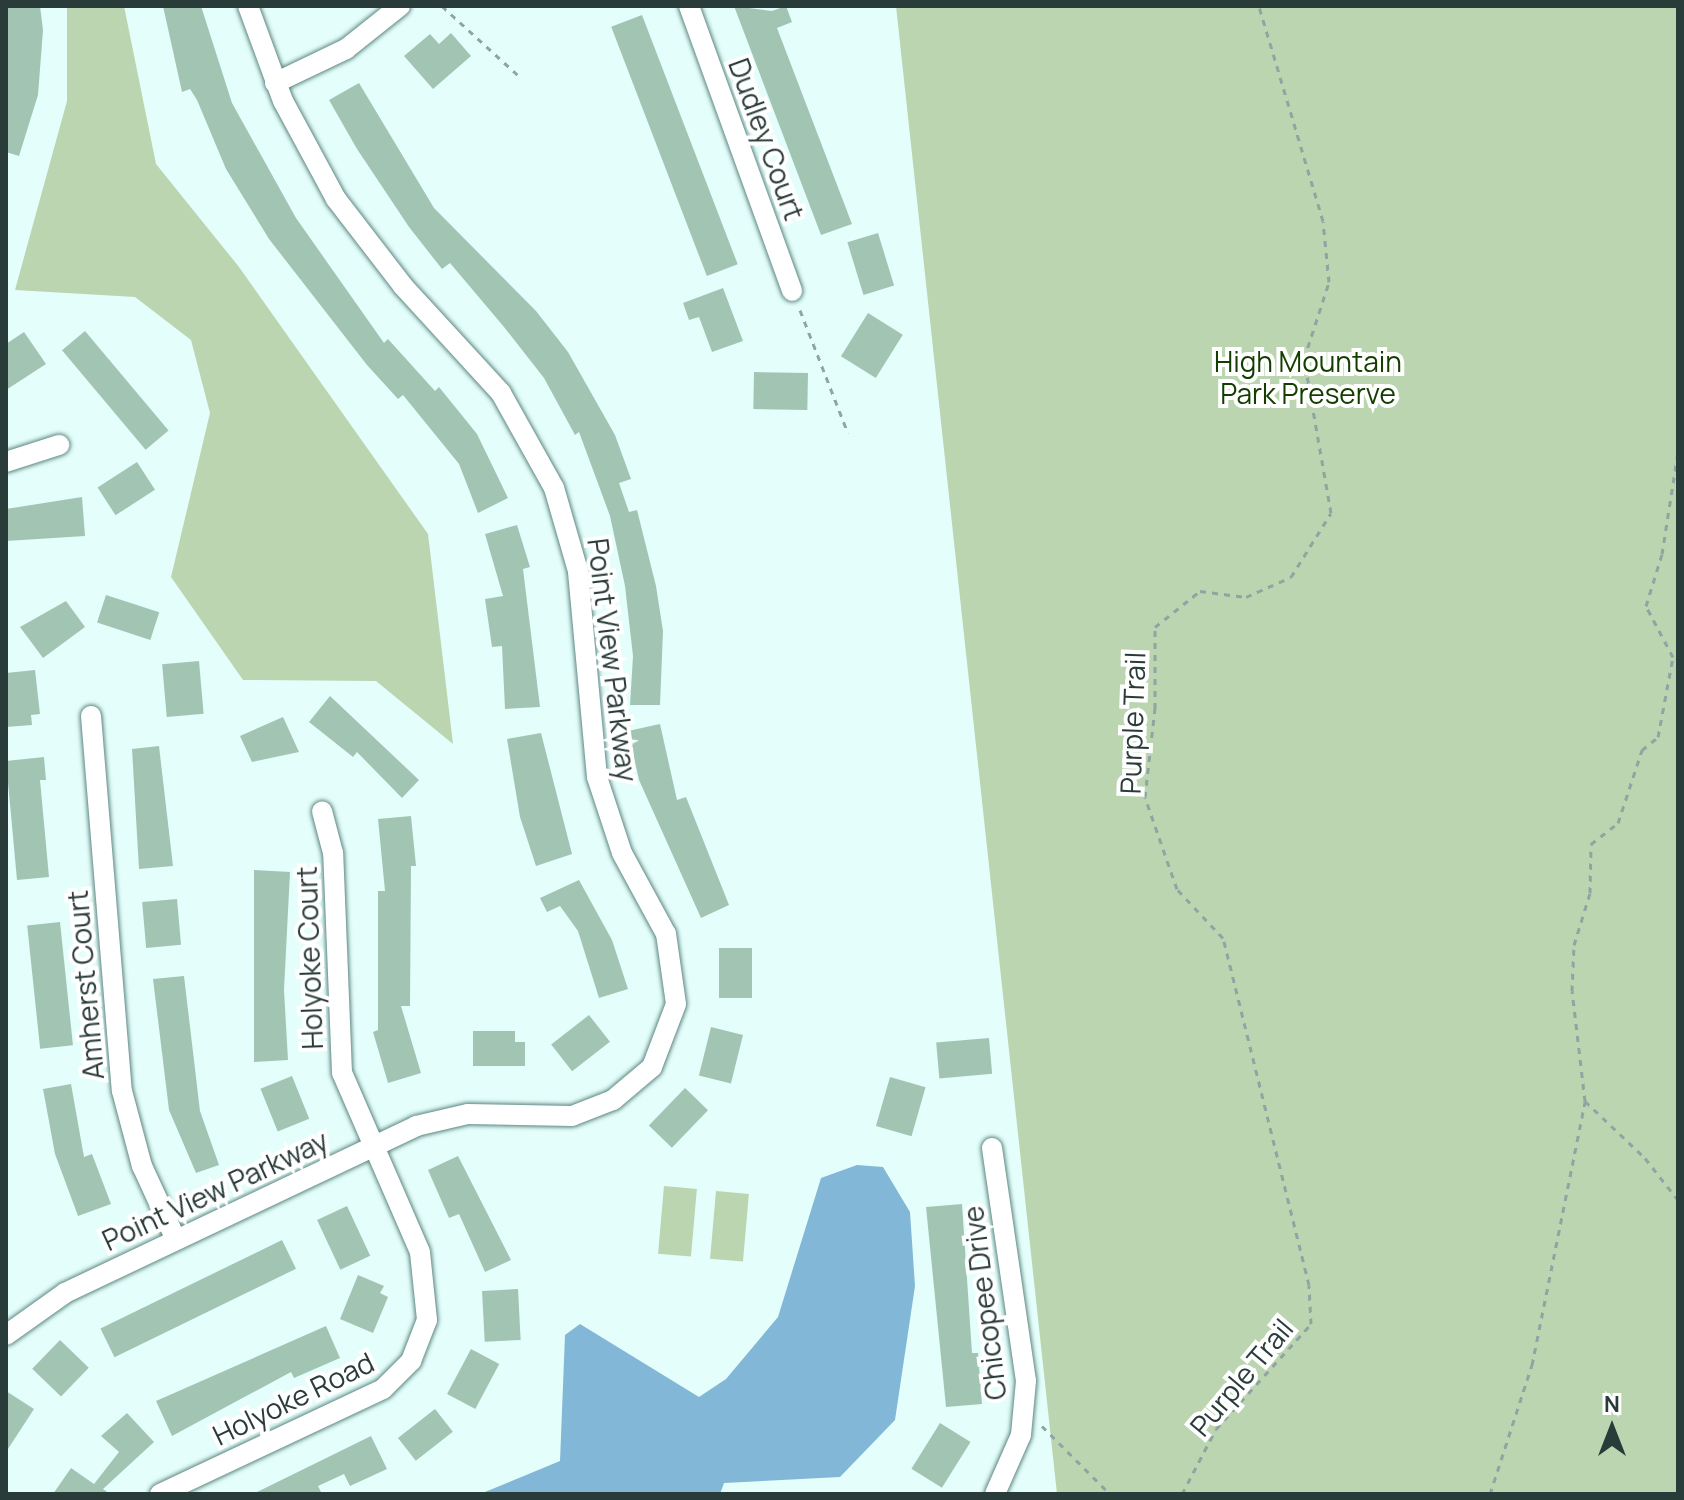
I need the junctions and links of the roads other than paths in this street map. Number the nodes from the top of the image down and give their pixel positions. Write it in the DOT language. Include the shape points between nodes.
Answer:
graph roads {
  1 [pos="248,6"];
  2 [pos="400,6"];
  3 [pos="689,6"];
  4 [pos="275,83"];
  5 [pos="792,291"];
  6 [pos="59,445"];
  7 [pos="6,462"];
  8 [pos="91,716"];
  9 [pos="322,811"];
  10 [pos="374,1145"];
  11 [pos="992,1148"];
  12 [pos="176,1240"];
  13 [pos="6,1335"];
  14 [pos="160,1494"];
  15 [pos="995,1494"];
  1 -- 4 [label="street, Point View Parkway"];
  2 -- 4 [label="street" via="346,49"];
  3 -- 5 [label="street, Dudley Court"];
  4 -- 10 [label="street, Point View Parkway" via="336,199 403,286 501,393 554,488 578,571 597,777 622,853 666,934 677,979 664,1049 644,1076 613,1100 572,1116 489,1113 437,1119"];
  6 -- 7 [label="street"];
  8 -- 12 [label="street, Amherst Court" via="122,1091 142,1166"];
  9 -- 10 [label="street, Holyoke Court" via="333,853 337,1042 351,1103"];
  10 -- 12 [label="street, Point View Parkway"];
  10 -- 14 [label="street, Holyoke Road" via="426,1273 427,1320 411,1361 383,1389"];
  11 -- 15 [label="street, Chicopee Drive" via="1025,1408 1013,1460"];
  12 -- 13 [label="street, Point View Parkway" via="65,1293"];
}
